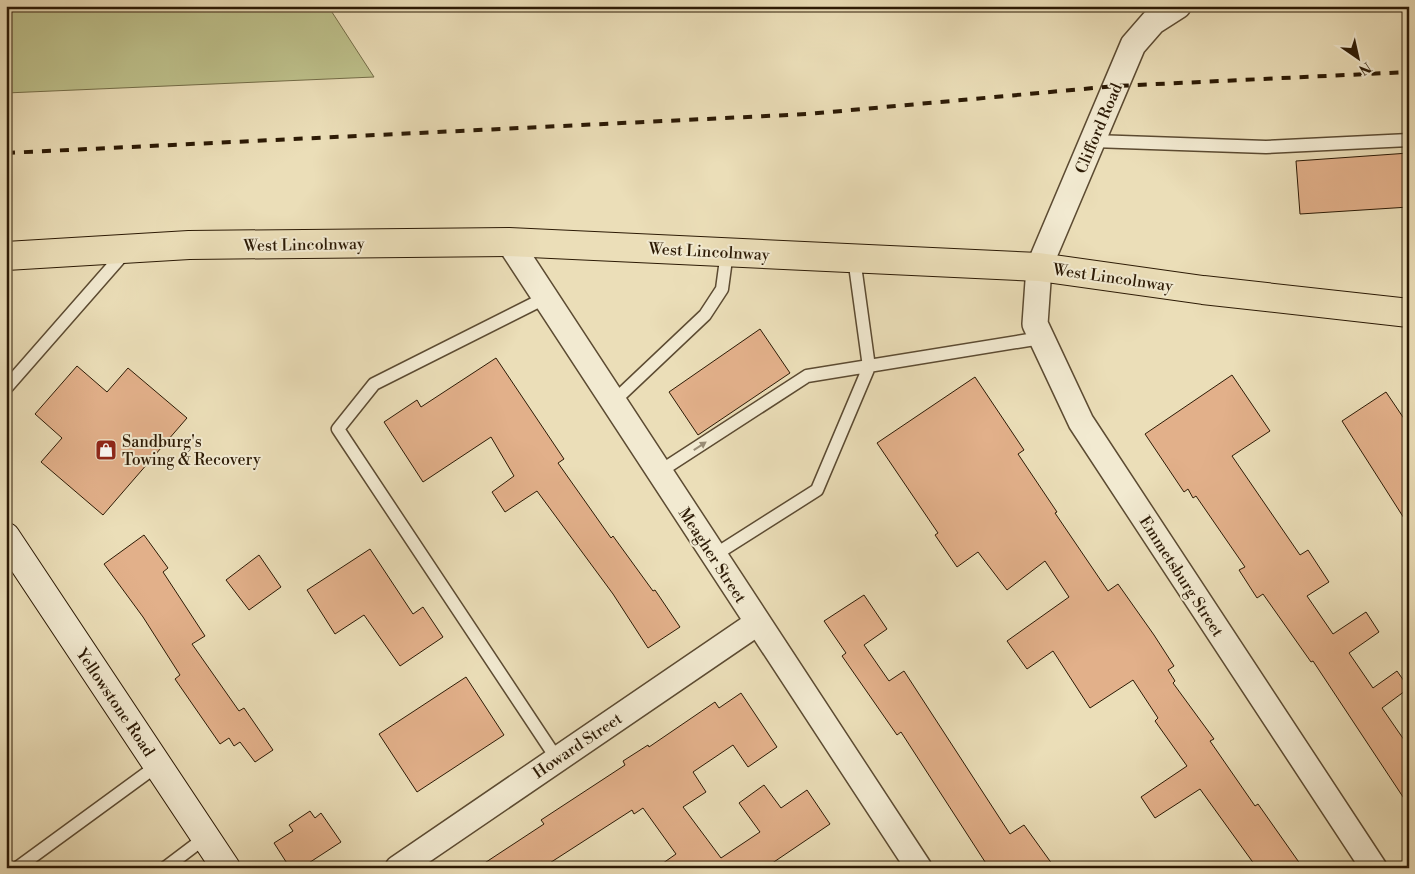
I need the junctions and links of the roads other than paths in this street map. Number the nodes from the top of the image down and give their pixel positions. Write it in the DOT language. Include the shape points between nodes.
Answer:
graph roads {
  1 [pos="1178,6"];
  2 [pos="1409,140"];
  3 [pos="1093,141"];
  4 [pos="509,242"];
  5 [pos="128,248"];
  6 [pos="727,252"];
  7 [pos="6,256"];
  8 [pos="854,258"];
  9 [pos="1039,266"];
  10 [pos="545,298"];
  11 [pos="1409,313"];
  12 [pos="1042,338"];
  13 [pos="869,367"];
  14 [pos="6,388"];
  15 [pos="613,402"];
  16 [pos="659,472"];
  17 [pos="6,537"];
  18 [pos="713,556"];
  19 [pos="756,623"];
  20 [pos="556,759"];
  21 [pos="158,765"];
  22 [pos="206,838"];
  23 [pos="908,864"];
  24 [pos="17,868"];
  25 [pos="165,868"];
  26 [pos="226,868"];
  27 [pos="398,868"];
  28 [pos="1374,868"];
  1 -- 3 [label="street, Clifford Road" via="1153,22 1133,45"];
  2 -- 3 [label="lane" via="1266,146"];
  3 -- 9 [label="street, Clifford Road"];
  4 -- 5 [label="main road, West Lincolnway"];
  4 -- 6 [label="main road, West Lincolnway"];
  4 -- 10 [label="street, Meagher Street"];
  5 -- 7 [label="main road, West Lincolnway"];
  5 -- 14 [label="lane"];
  6 -- 8 [label="main road, West Lincolnway"];
  6 -- 15 [label="lane" via="722,288 705,316"];
  8 -- 9 [label="main road, West Lincolnway"];
  8 -- 13 [label="lane"];
  9 -- 11 [label="main road, West Lincolnway" via="1203,290"];
  9 -- 12 [label="street, Emmetsburg Street" via="1035,324"];
  10 -- 15 [label="street, Meagher Street"];
  10 -- 20 [label="lane" via="374,384 338,429"];
  12 -- 13 [label="lane"];
  12 -- 28 [label="street, Emmetsburg Street" via="1081,422"];
  16 -- 13 [label="lane, one-way" via="808,376"];
  13 -- 18 [label="lane" via="817,490"];
  15 -- 16 [label="street, Meagher Street"];
  16 -- 18 [label="street, Meagher Street"];
  17 -- 21 [label="street, Yellowstone Road"];
  18 -- 19 [label="street, Meagher Street"];
  19 -- 20 [label="street, Howard Street"];
  19 -- 23 [label="street, Meagher Street"];
  20 -- 27 [label="street, Howard Street"];
  21 -- 22 [label="street, Yellowstone Road"];
  21 -- 24 [label="lane"];
  22 -- 25 [label="lane"];
  22 -- 26 [label="street, Yellowstone Road"];
}
